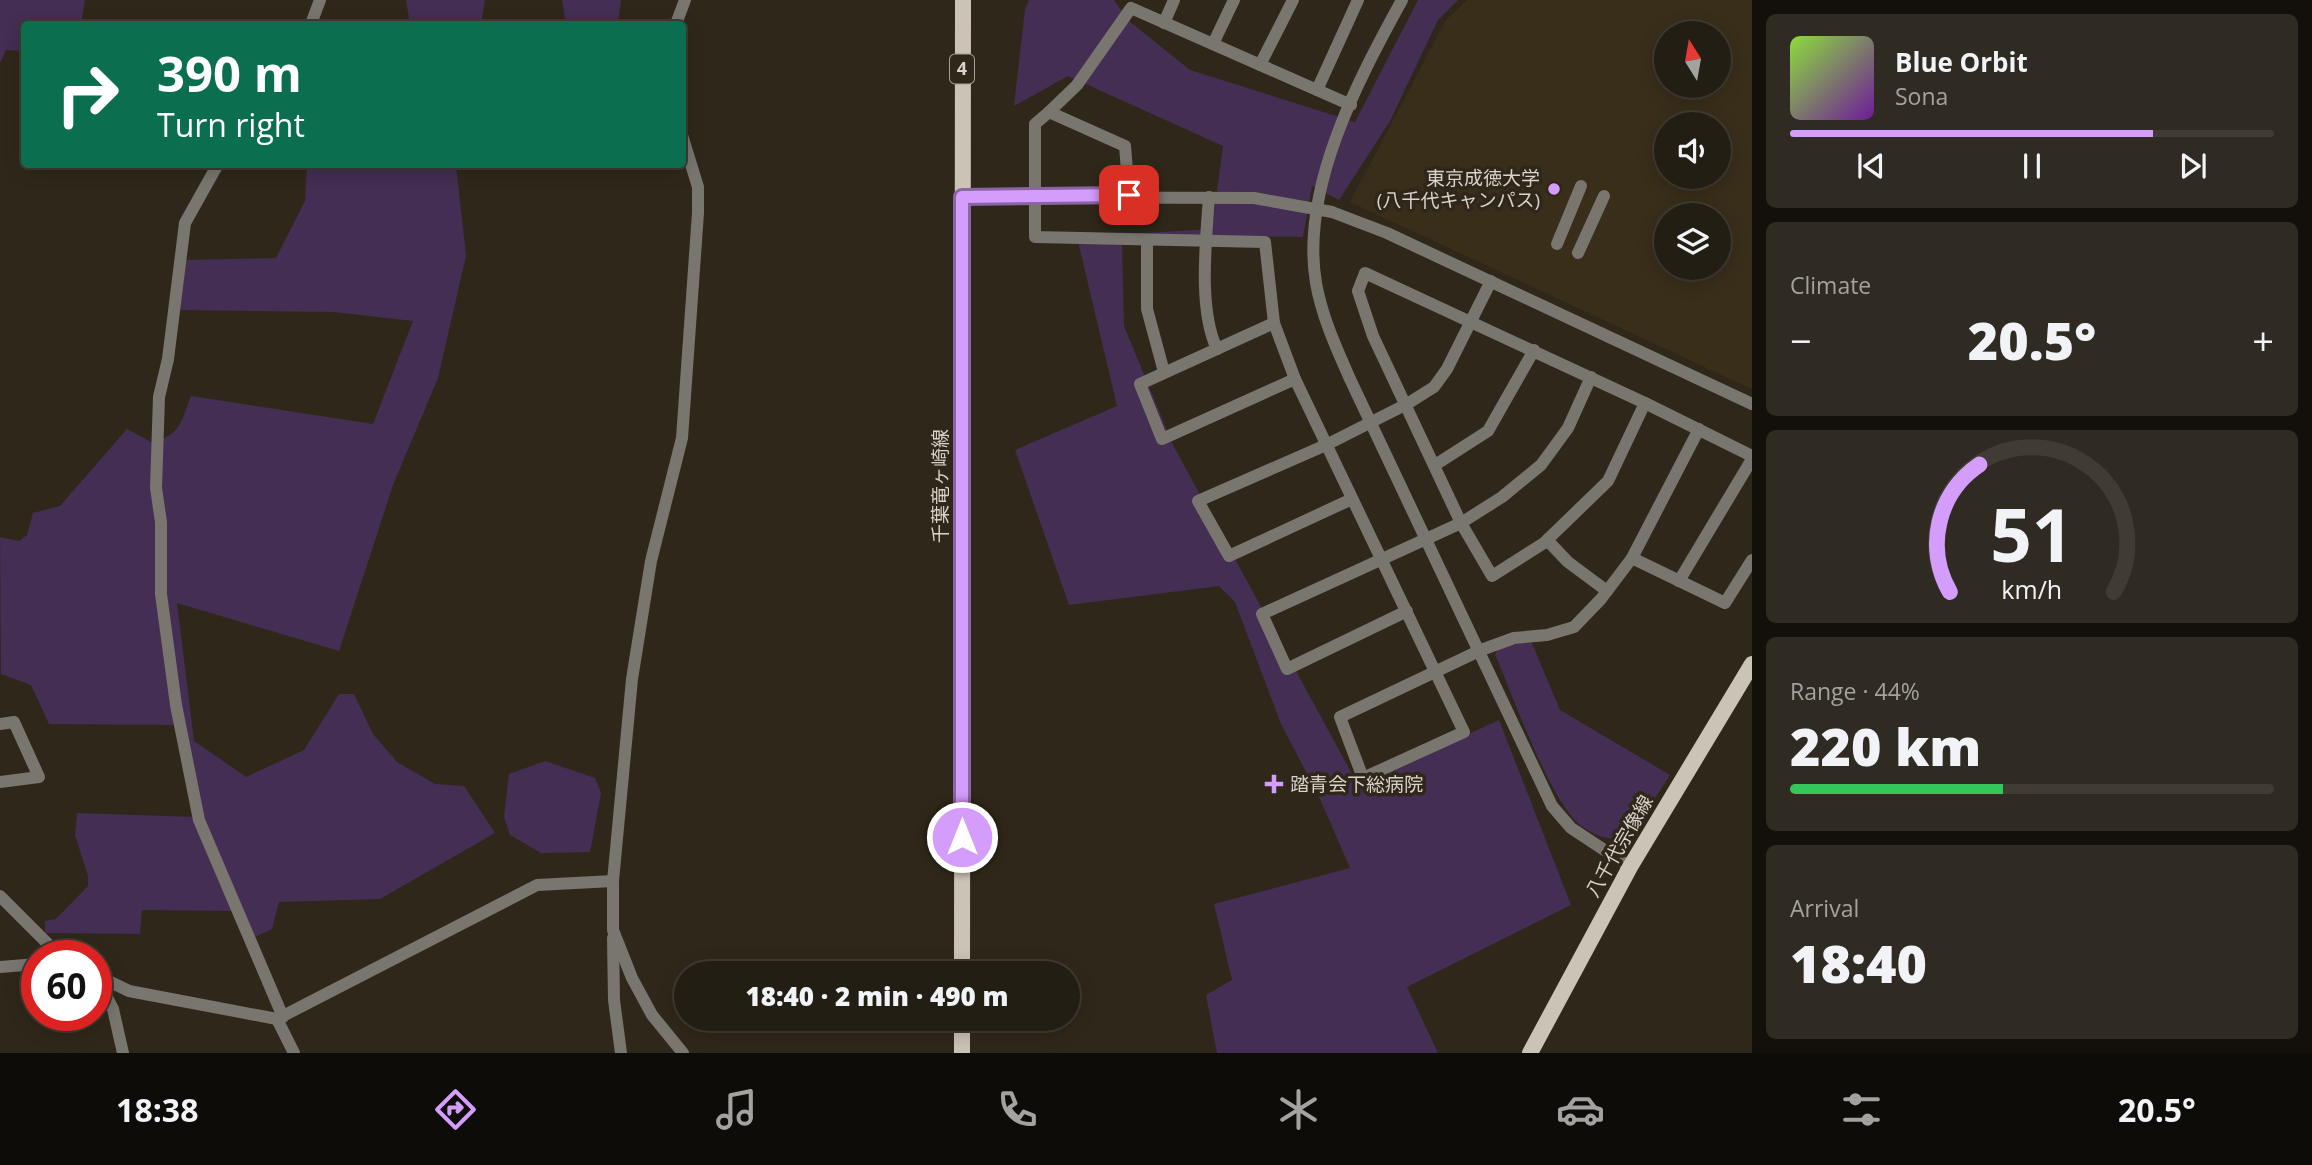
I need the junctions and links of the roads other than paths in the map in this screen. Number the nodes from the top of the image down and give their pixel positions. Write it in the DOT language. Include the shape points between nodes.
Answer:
graph roads {
  1 [pos="320,0"];
  2 [pos="684,0"];
  3 [pos="963,0"];
  4 [pos="1174,0"];
  5 [pos="1234,0"];
  6 [pos="1293,0"];
  7 [pos="1358,0"];
  8 [pos="1402,0"];
  9 [pos="312,21"];
  10 [pos="677,21"];
  11 [pos="1164,23"];
  12 [pos="1213,44"];
  13 [pos="1260,65"];
  14 [pos="1317,90"];
  15 [pos="1351,105"];
  16 [pos="1049,112"];
  17 [pos="686,148"];
  18 [pos="216,168"];
  19 [pos="1581,186"];
  20 [pos="1036,195"];
  21 [pos="1129,195"];
  22 [pos="1604,196"];
  23 [pos="962,197"];
  24 [pos="1209,197"];
  25 [pos="1316,208"];
  26 [pos="1147,240"];
  27 [pos="1206,241"];
  28 [pos="1557,244"];
  29 [pos="1578,253"];
  30 [pos="1491,281"];
  31 [pos="1471,320"];
  32 [pos="1273,323"];
  33 [pos="1217,349"];
  34 [pos="1534,349"];
  35 [pos="1164,372"];
  36 [pos="1591,377"];
  37 [pos="1295,379"];
  38 [pos="1645,403"];
  39 [pos="1407,404"];
  40 [pos="1752,404"];
  41 [pos="1373,422"];
  42 [pos="1699,429"];
  43 [pos="1326,444"];
  44 [pos="1752,458"];
  45 [pos="1435,465"];
  46 [pos="1353,499"];
  47 [pos="1461,523"];
  48 [pos="1424,537"];
  49 [pos="1547,540"];
  50 [pos="1381,557"];
  51 [pos="1632,558"];
  52 [pos="1752,560"];
  53 [pos="1679,581"];
  54 [pos="1607,591"];
  55 [pos="1407,611"];
  56 [pos="1481,650"];
  57 [pos="1752,664"];
  58 [pos="1437,673"];
  59 [pos="0,724"];
  60 [pos="0,782"];
  61 [pos="1630,867"];
  62 [pos="612,881"];
  63 [pos="0,896"];
  64 [pos="613,930"];
  65 [pos="44,940"];
  66 [pos="962,961"];
  67 [pos="21,965"];
  68 [pos="0,967"];
  69 [pos="112,983"];
  70 [pos="112,1007"];
  71 [pos="280,1018"];
  72 [pos="962,1031"];
  73 [pos="123,1053"];
  74 [pos="294,1053"];
  75 [pos="621,1053"];
  76 [pos="683,1053"];
  77 [pos="962,1053"];
  78 [pos="1530,1053"];
  1 -- 9 [label="street"];
  2 -- 10 [label="street"];
  3 -- 23 [label="main road, 千葉竜ヶ崎線 / 4"];
  4 -- 11 [label="street"];
  5 -- 12 [label="street"];
  6 -- 13 [label="street"];
  7 -- 14 [label="street"];
  8 -- 15 [label="street"];
  11 -- 12 [label="street"];
  11 -- 16 [label="street" via="1131,8 1077,85"];
  12 -- 13 [label="street"];
  13 -- 14 [label="street"];
  14 -- 15 [label="street"];
  15 -- 25 [label="street"];
  16 -- 20 [label="street" via="1035,124"];
  16 -- 21 [label="street" via="1125,146"];
  17 -- 62 [label="street" via="698,187 698,213 682,438 651,561 636,654"];
  18 -- 71 [label="street" via="185,223 159,397 156,488 161,594 176,705 199,820"];
  19 -- 28 [label="street"];
  20 -- 21 [label="street"];
  20 -- 23 [label="street"];
  20 -- 26 [label="street" via="1035,237"];
  21 -- 24 [label="street"];
  22 -- 29 [label="street"];
  23 -- 66 [label="main road, 千葉竜ヶ崎線 / 4"];
  24 -- 25 [label="street" via="1254,198"];
  24 -- 27 [label="street"];
  25 -- 30 [label="street" via="1356,220"];
  25 -- 41 [label="street" via="1313,246 1322,311"];
  26 -- 27 [label="street"];
  26 -- 35 [label="street" via="1147,309"];
  27 -- 32 [label="street" via="1265,242"];
  27 -- 33 [label="street" via="1208,331"];
  30 -- 31 [label="street"];
  30 -- 40 [label="street"];
  31 -- 34 [label="street"];
  31 -- 39 [label="street" via="1434,387"];
  31 -- 39 [label="street" via="1365,273 1359,291 1373,336"];
  32 -- 33 [label="street"];
  32 -- 37 [label="street"];
  33 -- 35 [label="street"];
  34 -- 36 [label="street"];
  34 -- 45 [label="street" via="1488,430"];
  35 -- 37 [label="street" via="1140,384 1162,439"];
  36 -- 38 [label="street"];
  36 -- 47 [label="street" via="1568,428 1541,465"];
  37 -- 43 [label="street"];
  38 -- 42 [label="street"];
  38 -- 49 [label="street" via="1608,481"];
  39 -- 41 [label="street"];
  39 -- 45 [label="street"];
  41 -- 43 [label="street"];
  41 -- 48 [label="street"];
  42 -- 44 [label="street"];
  42 -- 51 [label="street"];
  43 -- 46 [label="street"];
  43 -- 46 [label="street" via="1198,501 1229,556"];
  44 -- 53 [label="street"];
  45 -- 47 [label="street"];
  46 -- 50 [label="street"];
  47 -- 48 [label="street"];
  47 -- 49 [label="street" via="1492,576"];
  48 -- 50 [label="street"];
  48 -- 56 [label="street"];
  49 -- 54 [label="street"];
  50 -- 55 [label="street"];
  50 -- 55 [label="street" via="1262,614 1287,669"];
  51 -- 53 [label="street"];
  51 -- 54 [label="street"];
  52 -- 53 [label="street" via="1725,603"];
  54 -- 56 [label="street" via="1574,627 1514,638"];
  55 -- 58 [label="street"];
  56 -- 58 [label="street"];
  56 -- 61 [label="street" via="1552,806 1571,828"];
  57 -- 61 [label="main road, 八千代宗像線"];
  58 -- 58 [label="street" via="1340,717 1363,778 1464,732"];
  59 -- 60 [label="street" via="14,722 38,777"];
  61 -- 78 [label="main road, 八千代宗像線"];
  62 -- 64 [label="street"];
  62 -- 71 [label="street" via="537,885"];
  63 -- 65 [label="street"];
  64 -- 75 [label="street" via="613,989"];
  64 -- 76 [label="street" via="652,1015"];
  67 -- 68 [label="street"];
  69 -- 71 [label="street" via="129,991"];
  70 -- 73 [label="street"];
  71 -- 74 [label="street"];
  72 -- 77 [label="main road"];
}
